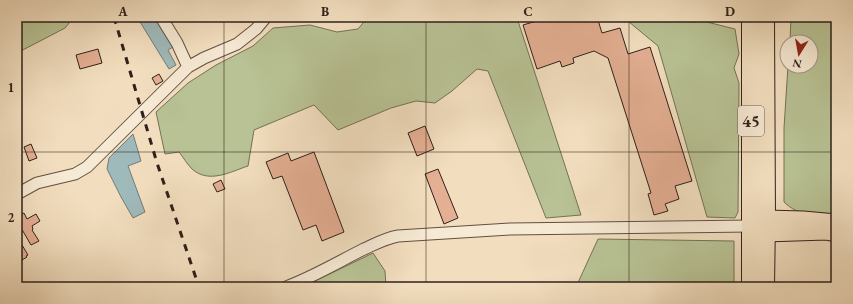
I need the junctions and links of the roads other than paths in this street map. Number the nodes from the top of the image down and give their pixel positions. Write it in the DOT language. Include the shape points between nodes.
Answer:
graph roads {
  1 [pos="160,17"];
  2 [pos="266,17"];
  3 [pos="751,17"];
  4 [pos="765,17"];
  5 [pos="188,67"];
  6 [pos="17,194"];
  7 [pos="836,224"];
  8 [pos="761,226"];
  9 [pos="836,232"];
  10 [pos="286,287"];
  11 [pos="751,287"];
  12 [pos="765,287"];
  1 -- 5 [label="street" via="177,43"];
  2 -- 5 [label="street" via="237,44"];
  3 -- 8 [label="highway, 45"];
  4 -- 8 [label="highway, 45"];
  5 -- 6 [label="street" via="87,167 75,174 37,183"];
  7 -- 8 [label="highway" via="803,221"];
  8 -- 9 [label="highway"];
  8 -- 10 [label="street" via="510,229 398,236 388,238 304,281"];
  8 -- 11 [label="highway, 45"];
  8 -- 12 [label="highway, 45"];
}
